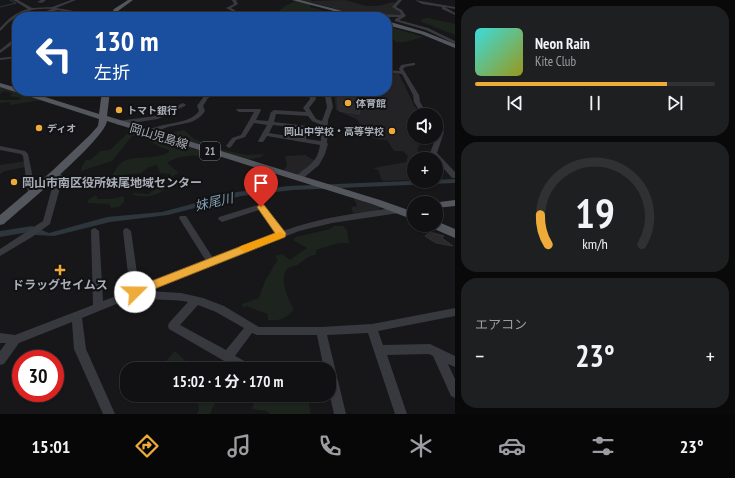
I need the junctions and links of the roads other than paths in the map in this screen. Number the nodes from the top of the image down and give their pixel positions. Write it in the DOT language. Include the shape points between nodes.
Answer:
graph roads {
  1 [pos="15,0"];
  2 [pos="74,0"];
  3 [pos="131,0"];
  4 [pos="234,0"];
  5 [pos="294,0"];
  6 [pos="400,0"];
  7 [pos="417,0"];
  8 [pos="429,0"];
  9 [pos="55,3"];
  10 [pos="436,4"];
  11 [pos="82,7"];
  12 [pos="30,8"];
  13 [pos="37,8"];
  14 [pos="52,8"];
  15 [pos="149,8"];
  16 [pos="455,8"];
  17 [pos="23,12"];
  18 [pos="60,12"];
  19 [pos="65,12"];
  20 [pos="116,12"];
  21 [pos="148,12"];
  22 [pos="236,12"];
  23 [pos="341,12"];
  24 [pos="455,14"];
  25 [pos="392,16"];
  26 [pos="404,16"];
  27 [pos="10,20"];
  28 [pos="392,24"];
  29 [pos="0,30"];
  30 [pos="12,43"];
  31 [pos="455,44"];
  32 [pos="0,52"];
  33 [pos="12,58"];
  34 [pos="0,59"];
  35 [pos="413,64"];
  36 [pos="392,72"];
  37 [pos="402,73"];
  38 [pos="0,85"];
  39 [pos="12,89"];
  40 [pos="33,96"];
  41 [pos="105,96"];
  42 [pos="209,96"];
  43 [pos="312,96"];
  44 [pos="328,96"];
  45 [pos="183,105"];
  46 [pos="421,108"];
  47 [pos="239,110"];
  48 [pos="310,114"];
  49 [pos="102,118"];
  50 [pos="252,121"];
  51 [pos="118,123"];
  52 [pos="271,123"];
  53 [pos="324,124"];
  54 [pos="149,132"];
  55 [pos="265,134"];
  56 [pos="303,140"];
  57 [pos="261,141"];
  58 [pos="325,144"];
  59 [pos="436,144"];
  60 [pos="229,146"];
  61 [pos="0,148"];
  62 [pos="56,173"];
  63 [pos="455,176"];
  64 [pos="298,178"];
  65 [pos="32,193"];
  66 [pos="455,203"];
  67 [pos="443,204"];
  68 [pos="407,209"];
  69 [pos="399,210"];
  70 [pos="407,213"];
  71 [pos="183,218"];
  72 [pos="222,220"];
  73 [pos="0,221"];
  74 [pos="443,228"];
  75 [pos="95,231"];
  76 [pos="127,231"];
  77 [pos="281,234"];
  78 [pos="455,234"];
  79 [pos="0,253"];
  80 [pos="211,262"];
  81 [pos="135,292"];
  82 [pos="196,300"];
  83 [pos="98,307"];
  84 [pos="455,312"];
  85 [pos="77,316"];
  86 [pos="250,327"];
  87 [pos="372,328"];
  88 [pos="321,330"];
  89 [pos="0,338"];
  90 [pos="15,340"];
  91 [pos="379,350"];
  92 [pos="437,353"];
  93 [pos="227,357"];
  94 [pos="0,360"];
  95 [pos="236,362"];
  96 [pos="327,362"];
  97 [pos="455,362"];
  98 [pos="455,392"];
  99 [pos="336,400"];
  100 [pos="109,414"];
  101 [pos="340,414"];
  102 [pos="401,414"];
  1 -- 12 [label="street"];
  2 -- 14 [label="street"];
  3 -- 20 [label="main road"];
  4 -- 22 [label="street" via="236,4 228,8"];
  5 -- 23 [label="main road"];
  6 -- 26 [label="street" via="394,7"];
  7 -- 10 [label="street"];
  8 -- 10 [label="street"];
  9 -- 13 [label="street"];
  10 -- 16 [label="street"];
  10 -- 24 [label="street"];
  11 -- 19 [label="street"];
  12 -- 13 [label="street"];
  12 -- 17 [label="street"];
  13 -- 14 [label="street"];
  14 -- 18 [label="street"];
  15 -- 21 [label="street"];
  25 -- 26 [label="street"];
  26 -- 31 [label="street" via="396,20 427,29"];
  27 -- 29 [label="street"];
  28 -- 31 [label="main road"];
  30 -- 32 [label="street"];
  33 -- 34 [label="street"];
  35 -- 37 [label="street" via="403,66"];
  36 -- 37 [label="street"];
  37 -- 46 [label="street"];
  38 -- 39 [label="main road, 岡山児島線 / 21"];
  40 -- 49 [label="main road, 岡山児島線 / 21"];
  41 -- 49 [label="main road"];
  42 -- 54 [label="street" via="200,106 202,111 199,116"];
  43 -- 48 [label="street" via="306,108"];
  44 -- 53 [label="street" via="330,107 326,112"];
  45 -- 51 [label="street" via="156,118"];
  47 -- 50 [label="street" via="258,110"];
  48 -- 52 [label="street" via="274,112"];
  48 -- 53 [label="street" via="314,120"];
  49 -- 51 [label="main road, 岡山児島線 / 21"];
  49 -- 62 [label="main road" via="102,126 93,137"];
  50 -- 52 [label="street"];
  50 -- 60 [label="street" via="243,136 234,139"];
  51 -- 54 [label="main road, 岡山児島線 / 21"];
  52 -- 55 [label="street"];
  52 -- 56 [label="street" via="305,127"];
  53 -- 58 [label="street"];
  54 -- 64 [label="main road, 岡山児島線 / 21"];
  55 -- 56 [label="street"];
  55 -- 57 [label="street"];
  56 -- 58 [label="street"];
  58 -- 64 [label="street" via="317,163"];
  59 -- 63 [label="street" via="433,153"];
  61 -- 65 [label="street" via="23,152 26,155"];
  62 -- 65 [label="main road"];
  62 -- 79 [label="street" via="59,177 47,222"];
  64 -- 69 [label="main road, 岡山児島線 / 21"];
  65 -- 73 [label="main road"];
  66 -- 67 [label="main road"];
  68 -- 69 [label="main road"];
  69 -- 70 [label="main road, 岡山児島線 / 21"];
  69 -- 77 [label="street" via="325,221"];
  71 -- 80 [label="street"];
  72 -- 77 [label="street" via="261,207"];
  74 -- 78 [label="main road"];
  75 -- 83 [label="street"];
  76 -- 81 [label="street"];
  77 -- 80 [label="street"];
  80 -- 81 [label="street"];
  81 -- 82 [label="street"];
  81 -- 83 [label="street"];
  82 -- 86 [label="street"];
  82 -- 93 [label="street" via="173,326"];
  83 -- 85 [label="street"];
  84 -- 87 [label="street"];
  85 -- 90 [label="street"];
  85 -- 100 [label="street" via="80,349"];
  86 -- 88 [label="street" via="257,331"];
  86 -- 93 [label="street"];
  87 -- 88 [label="street"];
  87 -- 91 [label="street"];
  88 -- 96 [label="street"];
  89 -- 90 [label="street"];
  90 -- 94 [label="street"];
  91 -- 92 [label="street" via="430,349"];
  91 -- 102 [label="street"];
  92 -- 97 [label="street"];
  92 -- 98 [label="street"];
  93 -- 95 [label="street"];
  99 -- 101 [label="street"];
}
